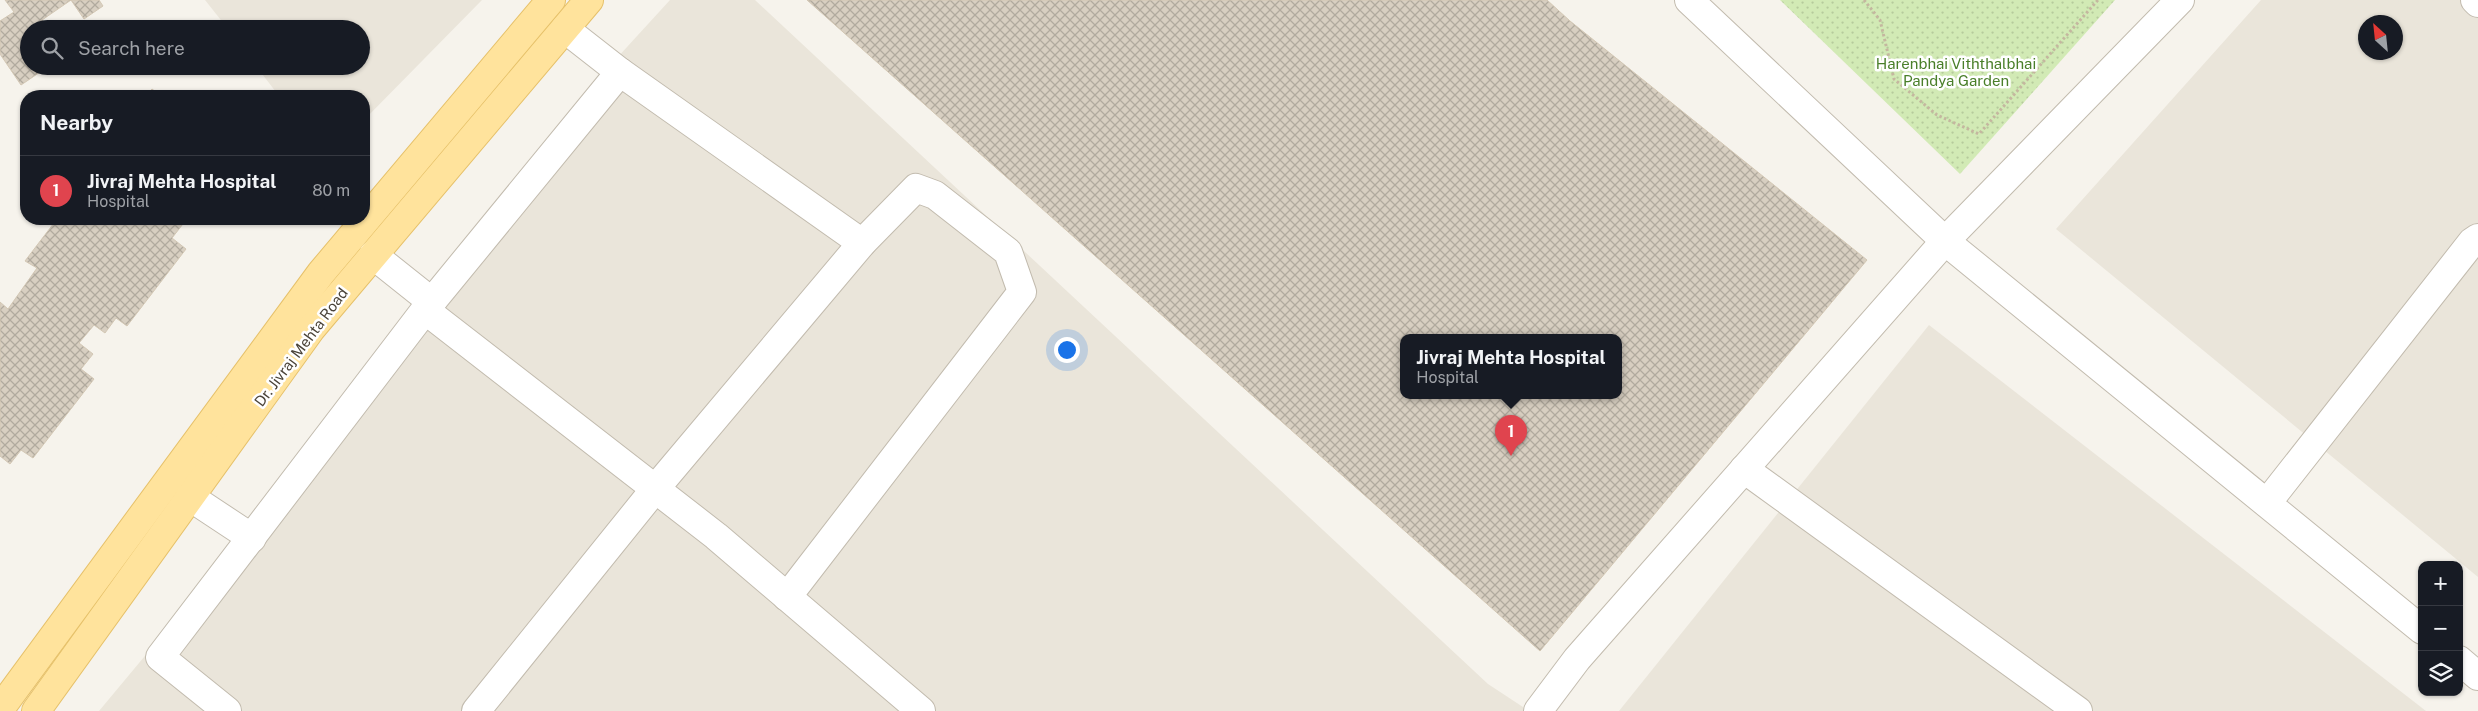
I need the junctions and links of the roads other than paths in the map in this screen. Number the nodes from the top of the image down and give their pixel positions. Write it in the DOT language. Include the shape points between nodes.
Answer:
graph roads {
  1 [pos="551,0"];
  2 [pos="590,0"];
  3 [pos="1689,0"];
  4 [pos="2180,0"];
  5 [pos="565,29"];
  6 [pos="620,72"];
  7 [pos="370,215"];
  8 [pos="361,225"];
  9 [pos="2478,238"];
  10 [pos="1945,241"];
  11 [pos="862,243"];
  12 [pos="373,255"];
  13 [pos="429,306"];
  14 [pos="1744,469"];
  15 [pos="655,489"];
  16 [pos="190,497"];
  17 [pos="2267,503"];
  18 [pos="252,538"];
  19 [pos="788,597"];
  20 [pos="2418,627"];
  21 [pos="2463,663"];
  22 [pos="2478,676"];
  23 [pos="0,709"];
  24 [pos="36,711"];
  25 [pos="227,711"];
  26 [pos="476,711"];
  27 [pos="921,711"];
  28 [pos="1538,711"];
  29 [pos="2078,711"];
  1 -- 7 [label="main road"];
  2 -- 5 [label="main road, Dr. Jivraj Mehta Road"];
  3 -- 10 [label="street"];
  4 -- 10 [label="street"];
  5 -- 6 [label="street"];
  5 -- 12 [label="main road, Dr. Jivraj Mehta Road"];
  6 -- 11 [label="street"];
  6 -- 13 [label="street"];
  8 -- 23 [label="main road" via="321,273"];
  9 -- 17 [label="street"];
  10 -- 14 [label="street"];
  10 -- 17 [label="street"];
  11 -- 15 [label="street"];
  11 -- 19 [label="street" via="916,188 935,195 1008,252 1022,292"];
  12 -- 13 [label="street"];
  12 -- 16 [label="main road, Dr. Jivraj Mehta Road" via="311,329"];
  13 -- 15 [label="street"];
  13 -- 18 [label="street"];
  14 -- 28 [label="street" via="1577,659"];
  14 -- 29 [label="street"];
  15 -- 19 [label="street"];
  15 -- 26 [label="street"];
  16 -- 18 [label="street"];
  16 -- 24 [label="main road, Dr. Jivraj Mehta Road"];
  17 -- 20 [label="street"];
  18 -- 25 [label="street" via="160,657"];
  19 -- 27 [label="street"];
  21 -- 22 [label="street"];
}
